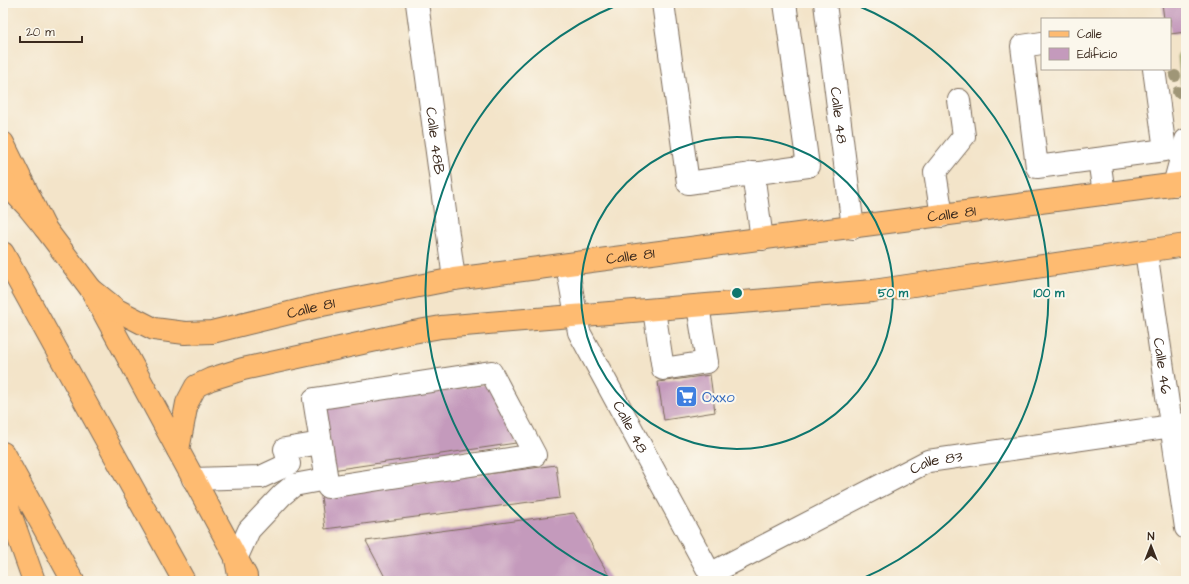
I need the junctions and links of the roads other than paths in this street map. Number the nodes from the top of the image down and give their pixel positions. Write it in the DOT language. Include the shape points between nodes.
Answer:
graph roads {
  1 [pos="417,3"];
  2 [pos="663,3"];
  3 [pos="786,3"];
  4 [pos="824,3"];
  5 [pos="1041,43"];
  6 [pos="1154,70"];
  7 [pos="959,100"];
  8 [pos="1186,140"];
  9 [pos="3,143"];
  10 [pos="1100,158"];
  11 [pos="753,173"];
  12 [pos="3,182"];
  13 [pos="1180,184"];
  14 [pos="1104,194"];
  15 [pos="942,216"];
  16 [pos="45,228"];
  17 [pos="852,228"];
  18 [pos="762,239"];
  19 [pos="1186,245"];
  20 [pos="1146,251"];
  21 [pos="3,253"];
  22 [pos="567,265"];
  23 [pos="454,279"];
  24 [pos="90,289"];
  25 [pos="698,306"];
  26 [pos="654,310"];
  27 [pos="576,316"];
  28 [pos="1179,425"];
  29 [pos="321,443"];
  30 [pos="178,450"];
  31 [pos="3,454"];
  32 [pos="193,479"];
  33 [pos="326,479"];
  34 [pos="3,493"];
  35 [pos="1186,528"];
  36 [pos="236,559"];
  37 [pos="712,577"];
  38 [pos="34,581"];
  39 [pos="73,581"];
  40 [pos="184,581"];
  41 [pos="240,581"];
  42 [pos="248,581"];
  1 -- 23 [label="street, Calle 48B"];
  2 -- 11 [label="street" via="688,183"];
  3 -- 11 [label="street" via="808,166"];
  4 -- 17 [label="street, Calle 48"];
  5 -- 10 [label="street" via="1022,46 1037,167"];
  6 -- 10 [label="street" via="1165,150"];
  7 -- 15 [label="street" via="964,136 936,172"];
  8 -- 13 [label="street"];
  9 -- 16 [label="main road"];
  10 -- 14 [label="street"];
  11 -- 18 [label="street"];
  12 -- 16 [label="main road"];
  13 -- 14 [label="main road, Calle 81"];
  14 -- 15 [label="main road, Calle 81"];
  15 -- 17 [label="main road, Calle 81"];
  16 -- 24 [label="main road"];
  17 -- 18 [label="main road, Calle 81"];
  18 -- 22 [label="main road, Calle 81"];
  19 -- 20 [label="main road"];
  20 -- 25 [label="main road" via="873,291"];
  20 -- 28 [label="street, Calle 46"];
  21 -- 40 [label="main road"];
  22 -- 23 [label="main road, Calle 81"];
  22 -- 27 [label="street, Calle 48"];
  23 -- 24 [label="main road, Calle 81" via="322,305 212,332 185,333 154,329 117,310"];
  24 -- 30 [label="main road"];
  25 -- 26 [label="main road"];
  25 -- 26 [label="street" via="707,362 663,369"];
  26 -- 27 [label="main road"];
  27 -- 30 [label="main road" via="440,327 242,369 211,379 196,386 187,403"];
  27 -- 37 [label="street, Calle 48" via="579,332"];
  28 -- 35 [label="street, Calle 46"];
  28 -- 37 [label="street, Calle 83" via="928,461"];
  29 -- 32 [label="street" via="285,449 288,464 261,477"];
  29 -- 33 [label="street"];
  29 -- 33 [label="street" via="314,399 491,372 534,455 328,487"];
  30 -- 32 [label="main road"];
  31 -- 39 [label="main road"];
  32 -- 36 [label="main road"];
  33 -- 36 [label="street" via="294,485 282,495 249,530"];
  34 -- 38 [label="main road"];
  36 -- 41 [label="main road"];
  36 -- 42 [label="main road"];
}
